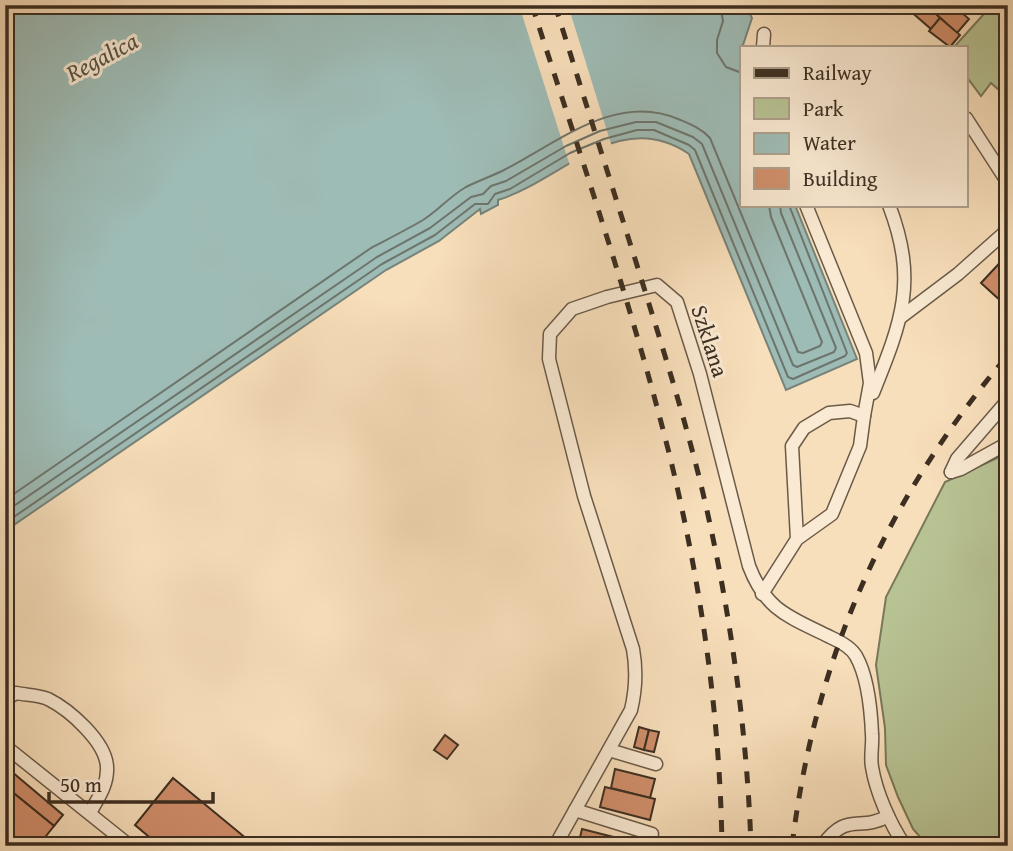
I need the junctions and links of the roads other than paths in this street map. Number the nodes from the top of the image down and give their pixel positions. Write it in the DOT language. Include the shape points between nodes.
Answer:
graph roads {
  1 [pos="968,121"];
  2 [pos="1008,183"];
  3 [pos="806,206"];
  4 [pos="889,206"];
  5 [pos="1008,227"];
  6 [pos="901,317"];
  7 [pos="1008,400"];
  8 [pos="864,416"];
  9 [pos="1008,443"];
  10 [pos="797,539"];
  11 [pos="762,594"];
  12 [pos="5,700"];
  13 [pos="5,746"];
  14 [pos="609,750"];
  15 [pos="656,764"];
  16 [pos="575,810"];
  17 [pos="89,813"];
  18 [pos="888,816"];
  19 [pos="652,834"];
  20 [pos="130,846"];
  21 [pos="555,846"];
  22 [pos="822,846"];
  23 [pos="905,846"];
  1 -- 2 [label="lane"];
  3 -- 8 [label="lane" via="866,353 870,383"];
  4 -- 6 [label="lane" via="906,272"];
  5 -- 6 [label="lane" via="958,274"];
  6 -- 8 [label="lane"];
  7 -- 9 [label="lane" via="957,458 951,472"];
  8 -- 10 [label="lane" via="860,446 832,514"];
  8 -- 10 [label="lane" via="850,411 829,413 804,428 792,446"];
  10 -- 11 [label="lane"];
  11 -- 14 [label="lane, Szklana" via="749,566 677,302 657,285 572,309 550,334 549,359 636,668 631,710"];
  11 -- 18 [label="lane, Szklana" via="794,620 855,653 864,678 872,766"];
  12 -- 17 [label="lane" via="16,693 47,698 81,723 100,746 107,766 104,789"];
  13 -- 17 [label="lane"];
  14 -- 15 [label="lane"];
  14 -- 16 [label="lane, Szklana"];
  16 -- 19 [label="lane"];
  16 -- 21 [label="lane, Szklana"];
  17 -- 20 [label="lane"];
  18 -- 22 [label="lane" via="843,825"];
  18 -- 23 [label="lane, Szklana"];
}
